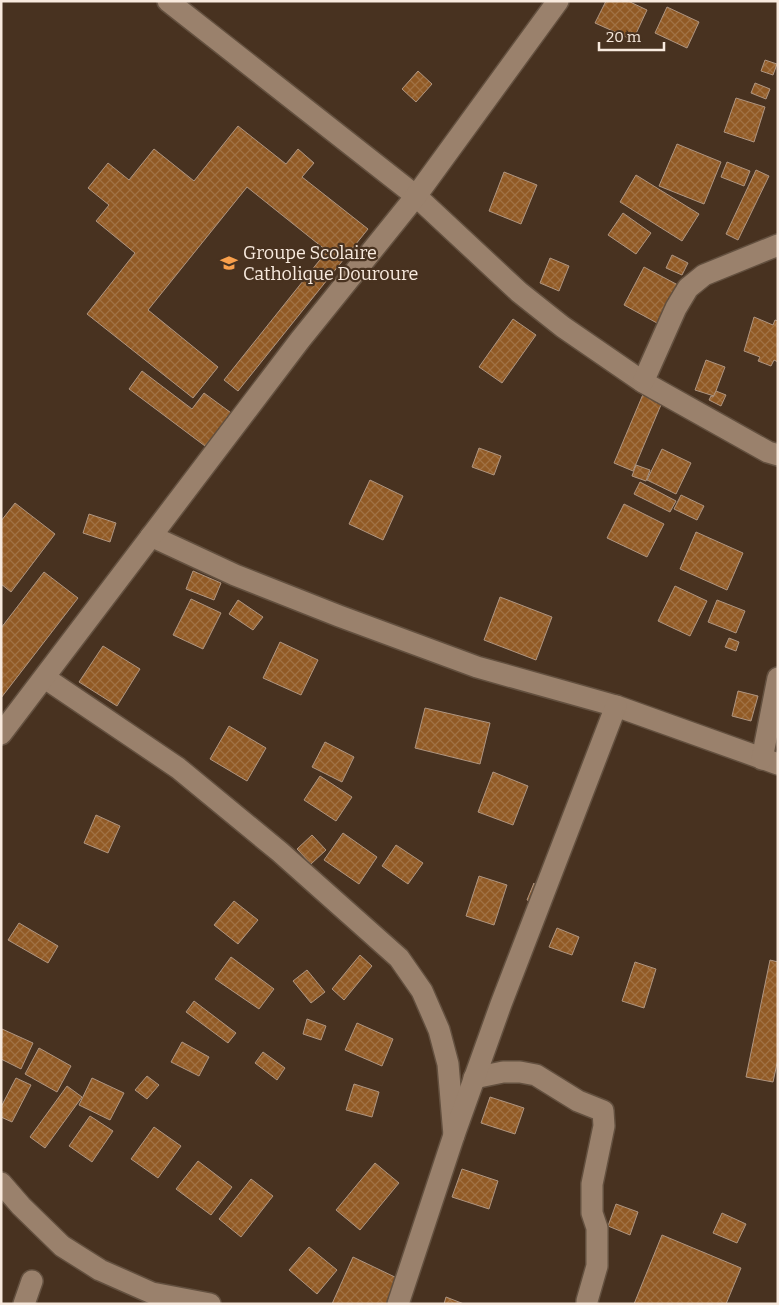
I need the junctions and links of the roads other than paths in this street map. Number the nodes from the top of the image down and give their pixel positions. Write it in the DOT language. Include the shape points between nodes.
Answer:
graph roads {
  1 [pos="168,1"];
  2 [pos="558,1"];
  3 [pos="416,196"];
  4 [pos="778,245"];
  5 [pos="643,382"];
  6 [pos="775,455"];
  7 [pos="151,536"];
  8 [pos="44,678"];
  9 [pos="778,678"];
  10 [pos="616,706"];
  11 [pos="1,734"];
  12 [pos="770,761"];
  13 [pos="474,1078"];
  14 [pos="454,1135"];
  15 [pos="1,1183"];
  16 [pos="32,1281"];
  17 [pos="24,1304"];
  18 [pos="210,1304"];
  19 [pos="398,1304"];
  20 [pos="587,1304"];
  1 -- 3 [label="street"];
  2 -- 3 [label="street"];
  3 -- 5 [label="street" via="519,292"];
  3 -- 7 [label="street" via="300,340"];
  4 -- 5 [label="street" via="704,275 688,288"];
  5 -- 6 [label="street"];
  7 -- 8 [label="street"];
  7 -- 10 [label="street" via="348,620 477,667"];
  8 -- 11 [label="street"];
  8 -- 14 [label="street" via="178,768 280,852 400,958 422,991 439,1030 448,1064"];
  9 -- 12 [label="street"];
  10 -- 12 [label="street"];
  10 -- 13 [label="street"];
  13 -- 14 [label="street"];
  13 -- 20 [label="street" via="503,1072 536,1075 578,1101 603,1111 604,1126 592,1184 597,1266"];
  14 -- 19 [label="street"];
  15 -- 18 [label="street" via="62,1246 100,1270 152,1292"];
  16 -- 17 [label="street"];
}
